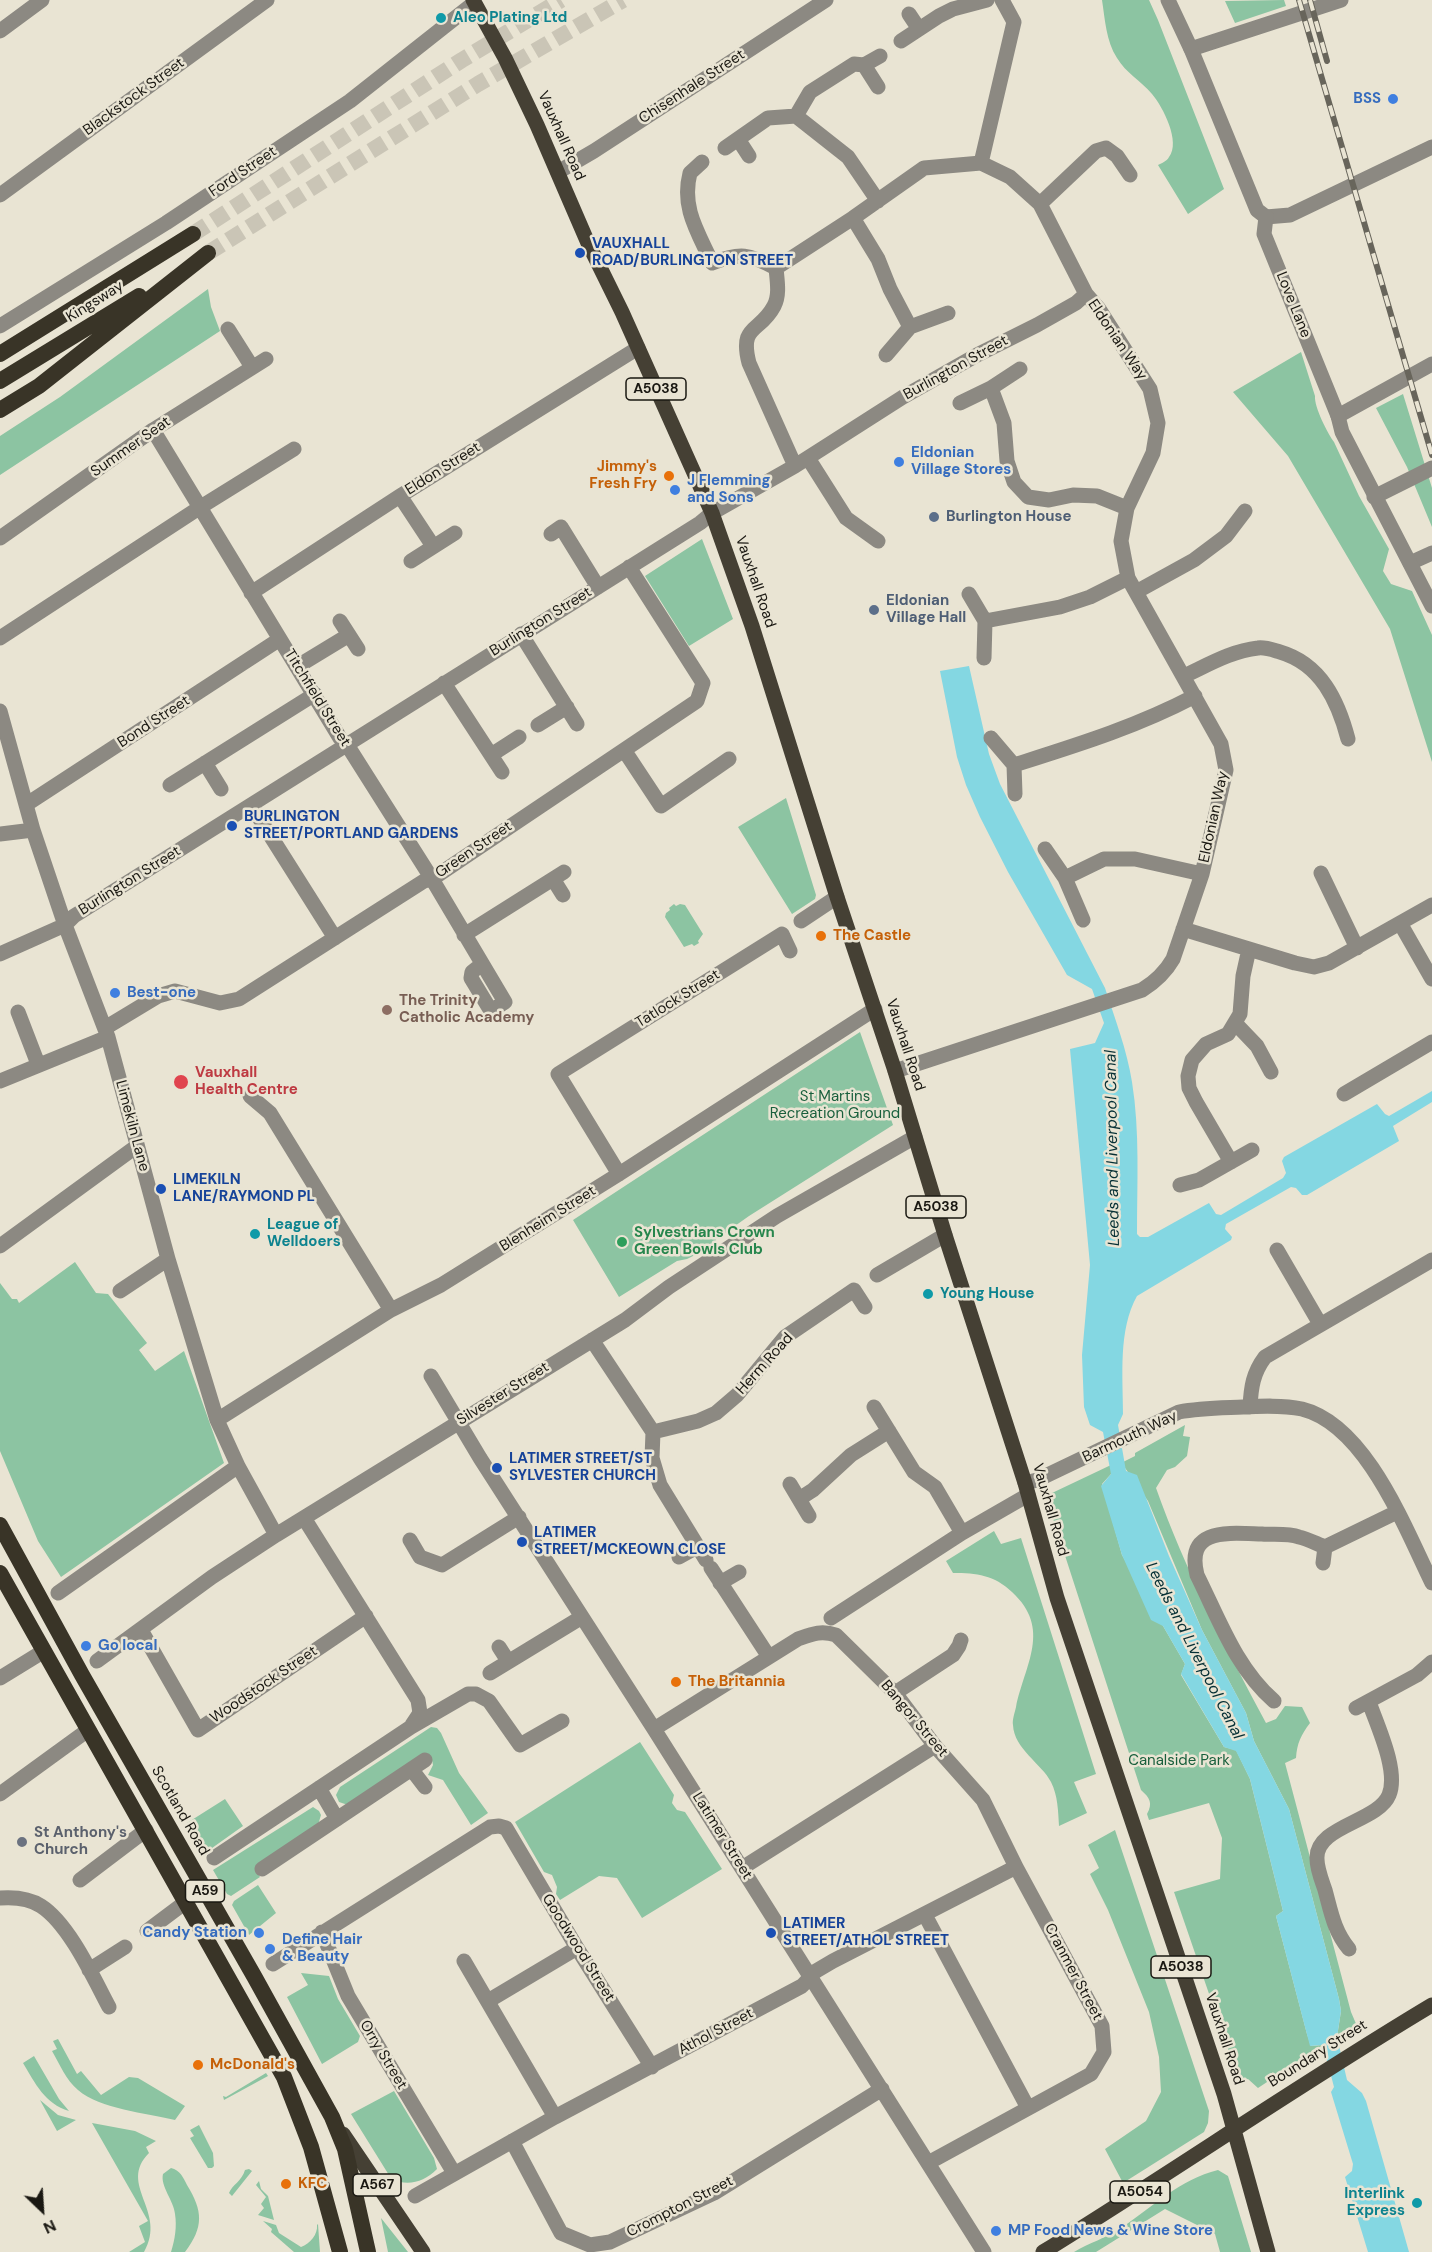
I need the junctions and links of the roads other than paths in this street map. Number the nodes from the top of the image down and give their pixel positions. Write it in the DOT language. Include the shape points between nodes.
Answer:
graph roads {
  1 [pos="42,0"];
  2 [pos="267,0"];
  3 [pos="826,0"];
  4 [pos="987,0"];
  5 [pos="1002,0"];
  6 [pos="1168,0"];
  7 [pos="1341,0"];
  8 [pos="474,1"];
  9 [pos="23,5"];
  10 [pos="909,14"];
  11 [pos="919,29"];
  12 [pos="0,31"];
  13 [pos="901,41"];
  14 [pos="1191,49"];
  15 [pos="880,56"];
  16 [pos="864,65"];
  17 [pos="878,87"];
  18 [pos="795,116"];
  19 [pos="738,139"];
  20 [pos="1432,147"];
  21 [pos="724,148"];
  22 [pos="749,156"];
  23 [pos="702,162"];
  24 [pos="981,163"];
  25 [pos="558,172"];
  26 [pos="1130,176"];
  27 [pos="0,195"];
  28 [pos="878,201"];
  29 [pos="1040,204"];
  30 [pos="1266,217"];
  31 [pos="853,218"];
  32 [pos="194,234"];
  33 [pos="776,268"];
  34 [pos="1086,294"];
  35 [pos="948,313"];
  36 [pos="0,326"];
  37 [pos="910,327"];
  38 [pos="228,329"];
  39 [pos="638,348"];
  40 [pos="0,354"];
  41 [pos="886,355"];
  42 [pos="266,359"];
  43 [pos="1432,364"];
  44 [pos="252,368"];
  45 [pos="1020,369"];
  46 [pos="0,381"];
  47 [pos="990,388"];
  48 [pos="960,403"];
  49 [pos="0,411"];
  50 [pos="1338,416"];
  51 [pos="153,430"];
  52 [pos="294,449"];
  53 [pos="802,462"];
  54 [pos="1432,468"];
  55 [pos="400,496"];
  56 [pos="1374,497"];
  57 [pos="199,508"];
  58 [pos="1127,508"];
  59 [pos="1245,511"];
  60 [pos="712,513"];
  61 [pos="561,527"];
  62 [pos="455,533"];
  63 [pos="0,538"];
  64 [pos="878,541"];
  65 [pos="433,546"];
  66 [pos="1432,553"];
  67 [pos="411,561"];
  68 [pos="1410,563"];
  69 [pos="629,567"];
  70 [pos="1128,578"];
  71 [pos="598,587"];
  72 [pos="1137,592"];
  73 [pos="251,593"];
  74 [pos="969,594"];
  75 [pos="1432,606"];
  76 [pos="340,621"];
  77 [pos="985,621"];
  78 [pos="521,634"];
  79 [pos="349,635"];
  80 [pos="0,638"];
  81 [pos="280,639"];
  82 [pos="358,649"];
  83 [pos="984,658"];
  84 [pos="298,666"];
  85 [pos="1184,676"];
  86 [pos="444,683"];
  87 [pos="315,694"];
  88 [pos="1195,696"];
  89 [pos="567,707"];
  90 [pos="0,711"];
  91 [pos="538,724"];
  92 [pos="577,724"];
  93 [pos="519,737"];
  94 [pos="991,738"];
  95 [pos="1348,739"];
  96 [pos="345,745"];
  97 [pos="624,750"];
  98 [pos="490,754"];
  99 [pos="729,759"];
  100 [pos="205,764"];
  101 [pos="1014,765"];
  102 [pos="502,772"];
  103 [pos="170,785"];
  104 [pos="221,789"];
  105 [pos="1015,794"];
  106 [pos="27,804"];
  107 [pos="251,804"];
  108 [pos="33,830"];
  109 [pos="0,834"];
  110 [pos="1045,849"];
  111 [pos="1321,873"];
  112 [pos="1202,874"];
  113 [pos="1065,878"];
  114 [pos="432,879"];
  115 [pos="563,895"];
  116 [pos="837,897"];
  117 [pos="1432,905"];
  118 [pos="1083,920"];
  119 [pos="801,921"];
  120 [pos="1400,923"];
  121 [pos="65,925"];
  122 [pos="1183,929"];
  123 [pos="464,935"];
  124 [pos="335,938"];
  125 [pos="1357,948"];
  126 [pos="1250,950"];
  127 [pos="790,951"];
  128 [pos="0,954"];
  129 [pos="482,964"];
  130 [pos="1432,979"];
  131 [pos="875,1009"];
  132 [pos="18,1012"];
  133 [pos="1235,1023"];
  134 [pos="107,1033"];
  135 [pos="1432,1042"];
  136 [pos="38,1064"];
  137 [pos="895,1071"];
  138 [pos="1272,1072"];
  139 [pos="0,1081"];
  140 [pos="1344,1094"];
  141 [pos="250,1096"];
  142 [pos="915,1137"];
  143 [pos="137,1146"];
  144 [pos="1252,1150"];
  145 [pos="1231,1162"];
  146 [pos="619,1174"];
  147 [pos="1180,1185"];
  148 [pos="945,1235"];
  149 [pos="0,1246"];
  150 [pos="1277,1250"];
  151 [pos="168,1259"];
  152 [pos="1432,1260"];
  153 [pos="877,1275"];
  154 [pos="120,1291"];
  155 [pos="865,1307"];
  156 [pos="391,1310"];
  157 [pos="1320,1324"];
  158 [pos="592,1340"];
  159 [pos="431,1376"];
  160 [pos="874,1407"];
  161 [pos="1250,1407"];
  162 [pos="217,1420"];
  163 [pos="460,1421"];
  164 [pos="889,1431"];
  165 [pos="653,1432"];
  166 [pos="238,1466"];
  167 [pos="790,1484"];
  168 [pos="1027,1489"];
  169 [pos="799,1499"];
  170 [pos="1397,1512"];
  171 [pos="809,1516"];
  172 [pos="519,1517"];
  173 [pos="304,1518"];
  174 [pos="0,1525"];
  175 [pos="962,1533"];
  176 [pos="276,1535"];
  177 [pos="410,1540"];
  178 [pos="697,1546"];
  179 [pos="1325,1547"];
  180 [pos="679,1557"];
  181 [pos="1323,1563"];
  182 [pos="739,1572"];
  183 [pos="0,1573"];
  184 [pos="720,1583"];
  185 [pos="1432,1583"];
  186 [pos="58,1593"];
  187 [pos="366,1616"];
  188 [pos="582,1617"];
  189 [pos="831,1618"];
  190 [pos="141,1630"];
  191 [pos="961,1640"];
  192 [pos="499,1647"];
  193 [pos="44,1651"];
  194 [pos="769,1657"];
  195 [pos="97,1661"];
  196 [pos="508,1661"];
  197 [pos="1432,1662"];
  198 [pos="490,1673"];
  199 [pos="0,1678"];
  200 [pos="895,1693"];
  201 [pos="1274,1701"];
  202 [pos="553,1707"];
  203 [pos="411,1727"];
  204 [pos="654,1729"];
  205 [pos="88,1730"];
  206 [pos="935,1746"];
  207 [pos="425,1760"];
  208 [pos="412,1770"];
  209 [pos="425,1787"];
  210 [pos="319,1788"];
  211 [pos="0,1794"];
  212 [pos="337,1819"];
  213 [pos="146,1830"];
  214 [pos="214,1858"];
  215 [pos="1016,1867"];
  216 [pos="742,1868"];
  217 [pos="262,1869"];
  218 [pos="80,1880"];
  219 [pos="0,1898"];
  220 [pos="187,1902"];
  221 [pos="925,1916"];
  222 [pos="147,1931"];
  223 [pos="322,1932"];
  224 [pos="126,1947"];
  225 [pos="577,1948"];
  226 [pos="1349,1949"];
  227 [pos="464,1961"];
  228 [pos="273,1964"];
  229 [pos="89,1970"];
  230 [pos="810,1976"];
  231 [pos="488,2001"];
  232 [pos="1432,2005"];
  233 [pos="109,2007"];
  234 [pos="652,2067"];
  235 [pos="882,2089"];
  236 [pos="1224,2094"];
  237 [pos="1028,2108"];
  238 [pos="1263,2110"];
  239 [pos="332,2117"];
  240 [pos="555,2117"];
  241 [pos="1234,2128"];
  242 [pos="512,2141"];
  243 [pos="928,2163"];
  244 [pos="454,2173"];
  245 [pos="415,2196"];
  246 [pos="334,2231"];
  247 [pos="330,2252"];
  248 [pos="340,2252"];
  249 [pos="368,2252"];
  250 [pos="423,2252"];
  251 [pos="984,2252"];
  252 [pos="1043,2252"];
  253 [pos="1268,2252"];
  1 -- 9 [label="street"];
  2 -- 27 [label="street, Blackstock Street"];
  3 -- 25 [label="street, Chisenhale Street"];
  4 -- 11 [label="street" via="953,9"];
  5 -- 24 [label="street" via="1014,22"];
  6 -- 14 [label="street, Love Lane"];
  7 -- 14 [label="street"];
  8 -- 25 [label="main road, Vauxhall Road / A5038"];
  8 -- 36 [label="street, Ford Street" via="350,101 166,223"];
  9 -- 12 [label="street"];
  10 -- 11 [label="street"];
  11 -- 13 [label="street"];
  14 -- 30 [label="street, Love Lane" via="1257,210"];
  15 -- 16 [label="street"];
  16 -- 17 [label="street"];
  16 -- 18 [label="street" via="854,64 810,92"];
  18 -- 19 [label="street" via="768,118"];
  18 -- 28 [label="street" via="848,157"];
  19 -- 21 [label="street"];
  19 -- 22 [label="street"];
  20 -- 30 [label="street" via="1290,215"];
  23 -- 33 [label="street" via="690,172 686,198 712,263 741,255 753,256"];
  24 -- 28 [label="street" via="924,168"];
  24 -- 29 [label="street, Eldonian Way" via="1010,177"];
  25 -- 39 [label="main road, Vauxhall Road / A5038"];
  26 -- 29 [label="street" via="1117,156 1106,148 1096,151"];
  28 -- 31 [label="street"];
  29 -- 34 [label="street, Eldonian Way"];
  30 -- 50 [label="street, Love Lane" via="1264,234"];
  31 -- 33 [label="street"];
  31 -- 37 [label="street" via="878,259"];
  32 -- 40 [label="highway, Kingsway"];
  33 -- 53 [label="street" via="775,305 751,330 745,347 749,363"];
  34 -- 53 [label="street, Burlington Street" via="903,397"];
  34 -- 58 [label="street, Eldonian Way" via="1150,389 1158,423 1152,453"];
  35 -- 37 [label="street"];
  37 -- 41 [label="street"];
  38 -- 44 [label="street"];
  39 -- 55 [label="street, Eldon Street"];
  39 -- 60 [label="main road, Vauxhall Road / A5038"];
  42 -- 44 [label="street, Summer Seat"];
  43 -- 50 [label="street"];
  44 -- 51 [label="street, Summer Seat"];
  45 -- 47 [label="street"];
  46 -- 49 [label="highway, Kingsway" via="208,253 39,386"];
  47 -- 48 [label="street"];
  47 -- 58 [label="street" via="1004,423 1007,461 1014,482 1028,496 1049,500 1096,496"];
  50 -- 56 [label="street, Love Lane"];
  51 -- 57 [label="street, Titchfield Street"];
  51 -- 63 [label="street, Summer Seat"];
  52 -- 57 [label="street"];
  53 -- 60 [label="street, Burlington Street"];
  53 -- 64 [label="street" via="846,518"];
  54 -- 56 [label="street"];
  55 -- 65 [label="street"];
  55 -- 73 [label="street, Eldon Street"];
  56 -- 68 [label="street, Love Lane"];
  57 -- 73 [label="street, Titchfield Street"];
  57 -- 80 [label="street"];
  58 -- 70 [label="street, Eldonian Way" via="1120,541"];
  59 -- 72 [label="street" via="1226,536 1194,560"];
  60 -- 69 [label="street, Burlington Street"];
  60 -- 116 [label="main road, Vauxhall Road / A5038" via="752,626"];
  61 -- 71 [label="street"];
  62 -- 65 [label="street"];
  65 -- 67 [label="street"];
  66 -- 68 [label="street"];
  68 -- 75 [label="street, Love Lane"];
  69 -- 71 [label="street, Burlington Street"];
  69 -- 97 [label="street, Green Street" via="703,683 697,701"];
  70 -- 72 [label="street, Eldonian Way"];
  70 -- 77 [label="street" via="1060,607"];
  71 -- 78 [label="street, Burlington Street"];
  72 -- 85 [label="street, Eldonian Way"];
  73 -- 81 [label="street, Titchfield Street"];
  74 -- 77 [label="street"];
  76 -- 79 [label="street"];
  77 -- 83 [label="street"];
  78 -- 86 [label="street, Burlington Street"];
  78 -- 89 [label="street"];
  79 -- 82 [label="street"];
  79 -- 84 [label="street"];
  81 -- 84 [label="street, Titchfield Street"];
  81 -- 106 [label="street, Bond Street"];
  84 -- 87 [label="street, Titchfield Street"];
  85 -- 88 [label="street, Eldonian Way"];
  85 -- 95 [label="street" via="1229,655 1261,647 1295,657 1324,681 1342,716"];
  86 -- 96 [label="street, Burlington Street"];
  86 -- 98 [label="street"];
  87 -- 96 [label="street, Titchfield Street"];
  87 -- 100 [label="street"];
  88 -- 101 [label="street" via="1119,732"];
  88 -- 112 [label="street, Eldonian Way" via="1221,744 1226,770"];
  89 -- 91 [label="street"];
  89 -- 92 [label="street"];
  90 -- 106 [label="street, Limekiln Lane"];
  93 -- 98 [label="street"];
  94 -- 101 [label="street"];
  96 -- 107 [label="street, Burlington Street"];
  96 -- 114 [label="street, Titchfield Street"];
  97 -- 99 [label="street" via="661,806"];
  97 -- 114 [label="street, Green Street"];
  98 -- 102 [label="street"];
  100 -- 103 [label="street"];
  100 -- 104 [label="street"];
  101 -- 105 [label="street"];
  106 -- 108 [label="street, Limekiln Lane"];
  107 -- 121 [label="street, Burlington Street"];
  107 -- 124 [label="street"];
  108 -- 109 [label="street"];
  108 -- 121 [label="street, Limekiln Lane"];
  110 -- 113 [label="street"];
  111 -- 125 [label="street"];
  112 -- 113 [label="street" via="1135,859 1104,859"];
  112 -- 122 [label="street, Eldonian Way"];
  113 -- 118 [label="street"];
  114 -- 123 [label="street, Titchfield Street"];
  114 -- 124 [label="street, Green Street"];
  115 -- 123 [label="street" via="558,875"];
  116 -- 119 [label="street"];
  116 -- 131 [label="main road, Vauxhall Road / A5038"];
  117 -- 120 [label="street"];
  120 -- 125 [label="street"];
  120 -- 130 [label="street"];
  121 -- 128 [label="street, Burlington Street"];
  121 -- 134 [label="street, Limekiln Lane"];
  122 -- 126 [label="street"];
  122 -- 137 [label="street, Eldonian Way" via="1173,959 1142,990"];
  123 -- 129 [label="street, Titchfield Street"];
  124 -- 134 [label="street, Green Street" via="239,999 220,1003 175,992 158,996"];
  125 -- 126 [label="street" via="1314,967"];
  126 -- 133 [label="street" via="1240,1014"];
  127 -- 146 [label="street, Tatlock Street" via="782,934 558,1074"];
  131 -- 137 [label="main road, Vauxhall Road / A5038"];
  131 -- 146 [label="street, Blenheim Street"];
  132 -- 136 [label="street"];
  133 -- 138 [label="street" via="1257,1047"];
  133 -- 145 [label="street" via="1228,1034 1206,1044 1192,1059 1188,1076 1196,1102"];
  134 -- 136 [label="street, Green Street"];
  134 -- 143 [label="street, Limekiln Lane"];
  135 -- 140 [label="street"];
  136 -- 139 [label="street, Green Street"];
  137 -- 142 [label="main road, Vauxhall Road / A5038"];
  141 -- 156 [label="street" via="270,1113"];
  142 -- 148 [label="main road, Vauxhall Road / A5038"];
  142 -- 158 [label="street, Silvester Street" via="780,1214"];
  143 -- 149 [label="street"];
  143 -- 151 [label="street, Limekiln Lane"];
  144 -- 145 [label="street"];
  145 -- 147 [label="street" via="1199,1180"];
  146 -- 156 [label="street, Blenheim Street" via="441,1285"];
  148 -- 153 [label="street"];
  148 -- 168 [label="main road, Vauxhall Road / A5038"];
  150 -- 157 [label="street"];
  151 -- 154 [label="street"];
  151 -- 162 [label="street, Limekiln Lane"];
  152 -- 157 [label="street"];
  155 -- 165 [label="street, Herm Road" via="854,1290 785,1338 737,1395 716,1413"];
  156 -- 162 [label="street, Blenheim Street"];
  157 -- 161 [label="street" via="1265,1357 1252,1381"];
  158 -- 163 [label="street, Silvester Street"];
  158 -- 165 [label="street"];
  159 -- 163 [label="street, Latimer Street"];
  160 -- 164 [label="street"];
  161 -- 168 [label="street, Barmouth Way" via="1179,1412"];
  161 -- 170 [label="street, Barmouth Way" via="1302,1409 1340,1429 1363,1453"];
  162 -- 166 [label="street, Limekiln Lane"];
  163 -- 172 [label="street, Latimer Street"];
  163 -- 173 [label="street, Silvester Street"];
  164 -- 169 [label="street" via="851,1455"];
  164 -- 175 [label="street" via="914,1472 935,1487"];
  165 -- 178 [label="street" via="652,1458 660,1485"];
  166 -- 176 [label="street, Limekiln Lane"];
  166 -- 186 [label="street"];
  167 -- 169 [label="street"];
  168 -- 175 [label="street, Barmouth Way"];
  168 -- 236 [label="main road, Vauxhall Road / A5038" via="1088,1695"];
  169 -- 171 [label="street"];
  170 -- 179 [label="street"];
  170 -- 185 [label="street, Barmouth Way"];
  172 -- 177 [label="street" via="442,1565 420,1557"];
  172 -- 188 [label="street, Latimer Street"];
  173 -- 176 [label="street, Silvester Street"];
  173 -- 187 [label="street"];
  174 -- 239 [label="highway, Scotland Road / A59"];
  175 -- 189 [label="street, Barmouth Way"];
  176 -- 190 [label="street, Silvester Street"];
  178 -- 180 [label="street"];
  178 -- 184 [label="street"];
  179 -- 181 [label="street"];
  179 -- 201 [label="street" via="1297,1536 1233,1533 1214,1534 1196,1550 1193,1561 1197,1575 1244,1670"];
  182 -- 184 [label="street"];
  183 -- 193 [label="highway, A59"];
  184 -- 194 [label="street"];
  187 -- 190 [label="street, Woodstock Street" via="198,1730"];
  187 -- 203 [label="street" via="418,1700 420,1713"];
  188 -- 196 [label="street"];
  188 -- 204 [label="street, Latimer Street"];
  190 -- 195 [label="street, Silvester Street"];
  191 -- 200 [label="street" via="953,1655"];
  192 -- 196 [label="street"];
  193 -- 199 [label="street"];
  193 -- 205 [label="highway, A59"];
  194 -- 200 [label="street, Bangor Street" via="816,1632 836,1635"];
  194 -- 204 [label="street, Bangor Street"];
  196 -- 198 [label="street"];
  197 -- 226 [label="street" via="1417,1675 1362,1705 1386,1752 1391,1777 1389,1795 1378,1809 1325,1839 1316,1857 1335,1928"];
  200 -- 206 [label="street, Bangor Street"];
  202 -- 203 [label="street" via="564,1724 520,1745 489,1701 476,1694 468,1694"];
  203 -- 210 [label="street"];
  204 -- 216 [label="street, Latimer Street"];
  205 -- 211 [label="street"];
  205 -- 213 [label="highway, A59"];
  206 -- 215 [label="street, Bangor Street" via="983,1800"];
  206 -- 216 [label="street"];
  207 -- 208 [label="street"];
  208 -- 209 [label="street"];
  208 -- 212 [label="street"];
  210 -- 212 [label="street"];
  210 -- 214 [label="street"];
  212 -- 217 [label="street"];
  213 -- 218 [label="street"];
  213 -- 220 [label="highway, A59"];
  215 -- 221 [label="street, Athol Street"];
  215 -- 237 [label="street, Cranmer Street" via="1102,2026 1104,2052 1091,2074"];
  216 -- 230 [label="street, Latimer Street"];
  219 -- 229 [label="street" via="16,1896 40,1905 62,1925"];
  220 -- 222 [label="street"];
  220 -- 246 [label="highway, A59" via="284,2077 311,2147"];
  221 -- 230 [label="street, Athol Street"];
  221 -- 237 [label="street"];
  223 -- 225 [label="street, Goodwood Street" via="490,1827 498,1826 506,1828"];
  223 -- 228 [label="street"];
  223 -- 244 [label="street, Orry Street" via="348,1996"];
  224 -- 229 [label="street"];
  225 -- 231 [label="street"];
  225 -- 234 [label="street, Goodwood Street"];
  227 -- 231 [label="street"];
  229 -- 233 [label="street"];
  230 -- 234 [label="street, Athol Street" via="802,1986"];
  230 -- 235 [label="street, Latimer Street"];
  231 -- 240 [label="street"];
  232 -- 238 [label="main road, Boundary Street / A5054"];
  234 -- 240 [label="street, Athol Street"];
  235 -- 242 [label="street, Crompton Street" via="714,2193 610,2242 590,2245 561,2233"];
  235 -- 243 [label="street, Latimer Street"];
  236 -- 238 [label="main road" via="1236,2106"];
  236 -- 241 [label="main road, Vauxhall Road / A5038"];
  237 -- 243 [label="street, Cranmer Street"];
  238 -- 241 [label="main road, Boundary Street / A5054"];
  239 -- 249 [label="highway, Scotland Road / A59" via="345,2149"];
  239 -- 250 [label="main road, A567"];
  240 -- 242 [label="street, Athol Street"];
  241 -- 252 [label="main road, Boundary Street / A5054"];
  241 -- 253 [label="main road, A5038"];
  242 -- 244 [label="street, Athol Street"];
  243 -- 251 [label="street, Latimer Street"];
  244 -- 245 [label="street, Athol Street"];
  246 -- 247 [label="street"];
  246 -- 248 [label="highway, A59"];
}
